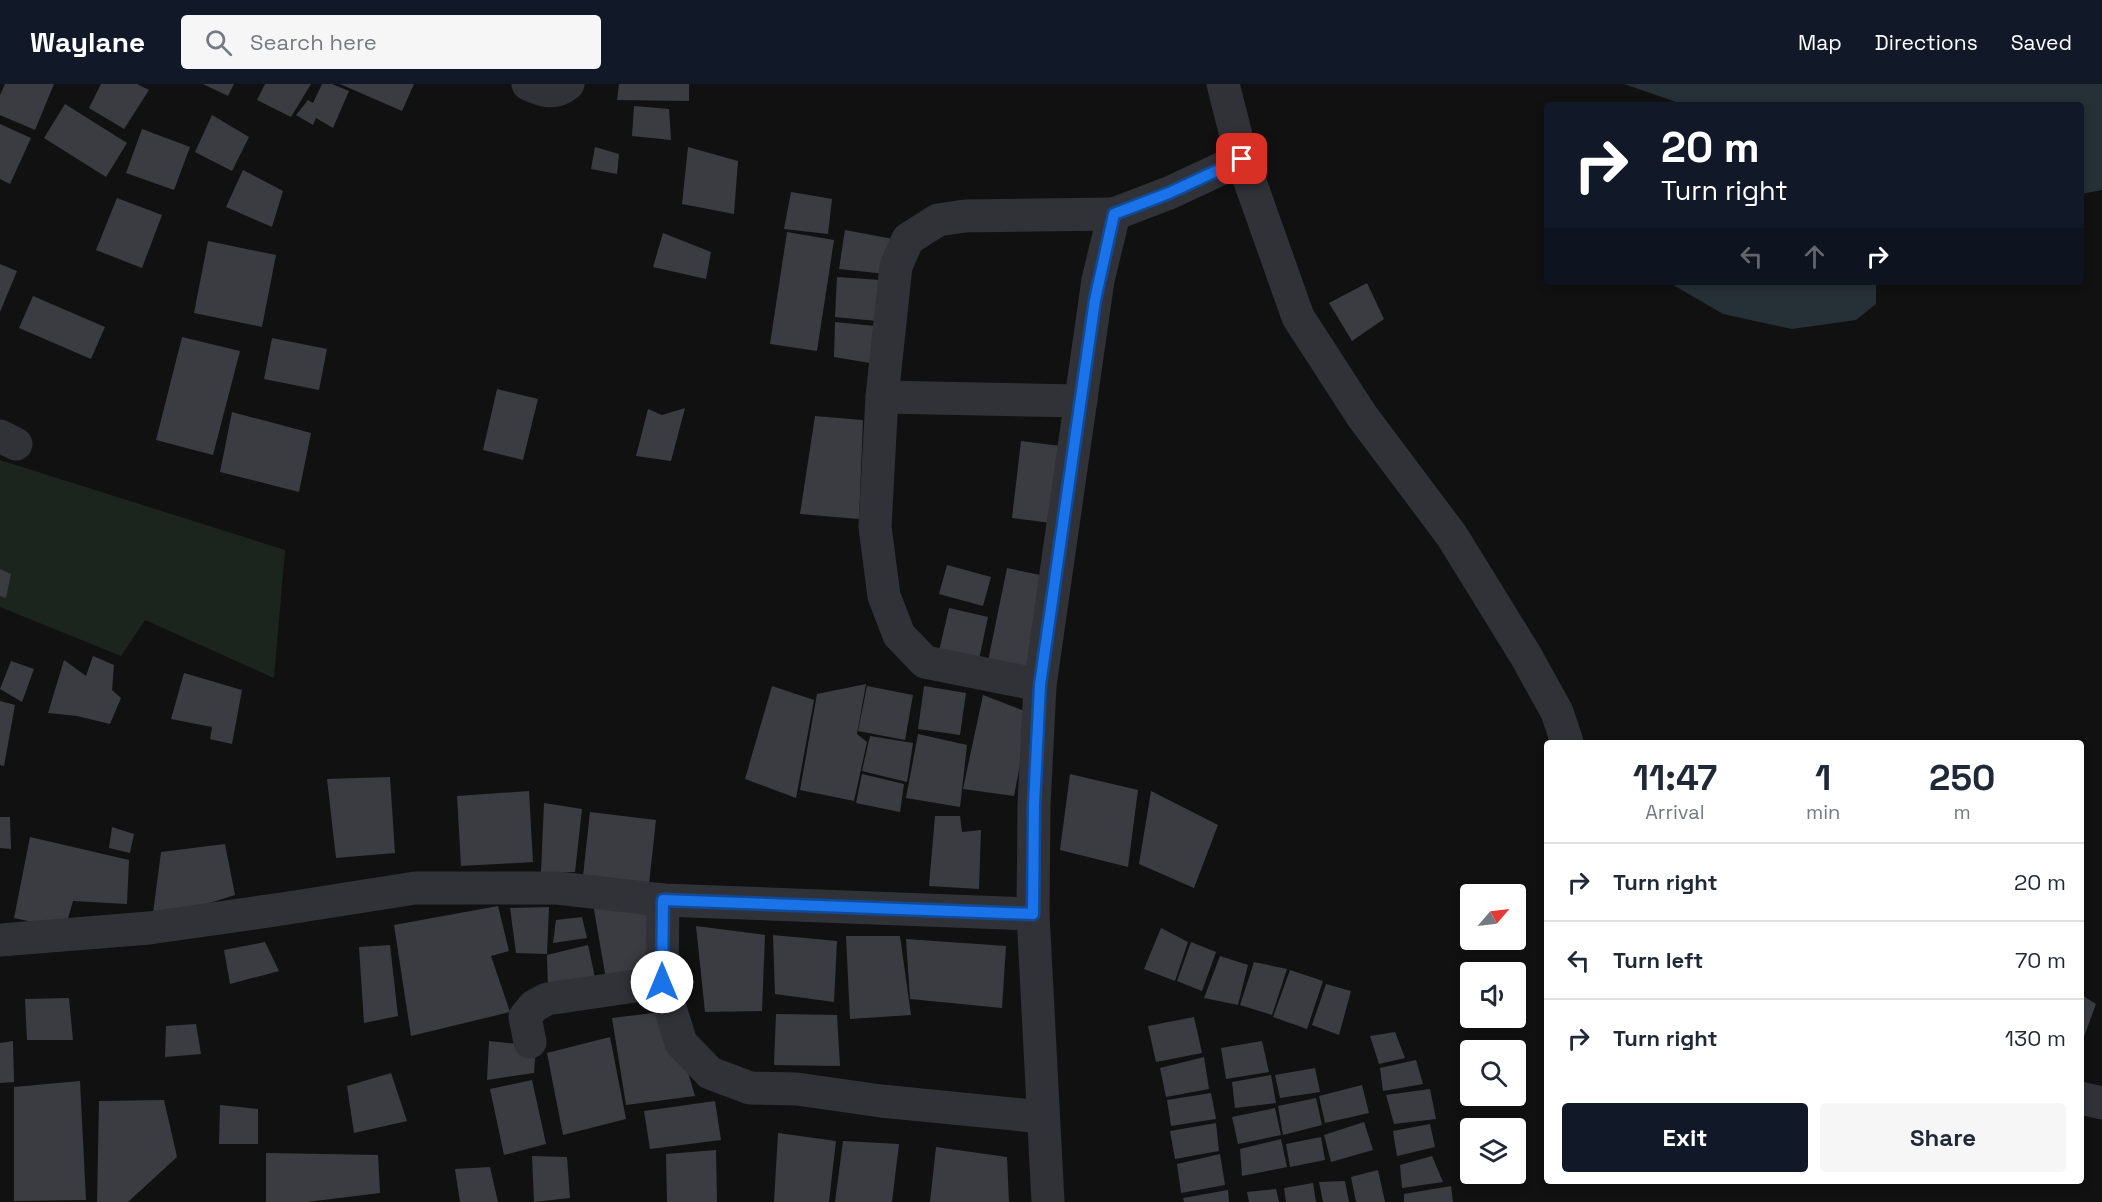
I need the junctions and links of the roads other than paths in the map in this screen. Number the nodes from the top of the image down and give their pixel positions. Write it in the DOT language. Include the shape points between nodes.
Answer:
graph roads {
  1 [pos="528,84"];
  2 [pos="568,84"];
  3 [pos="1223,84"];
  4 [pos="1242,159"];
  5 [pos="1114,214"];
  6 [pos="882,397"];
  7 [pos="1081,401"];
  8 [pos="1040,685"];
  9 [pos="1566,740"];
  10 [pos="663,900"];
  11 [pos="1033,914"];
  12 [pos="0,940"];
  13 [pos="662,982"];
  14 [pos="530,1042"];
  15 [pos="2084,1099"];
  16 [pos="2102,1103"];
  17 [pos="1043,1117"];
  18 [pos="1048,1202"];
  1 -- 2 [label="street" via="546,92"];
  3 -- 4 [label="street"];
  4 -- 5 [label="street"];
  4 -- 9 [label="street" via="1298,317 1362,416 1452,536 1552,702"];
  5 -- 6 [label="street" via="965,216 938,220 908,239 896,266"];
  5 -- 7 [label="street" via="1098,280"];
  6 -- 7 [label="street"];
  6 -- 8 [label="street" via="875,527 884,596 899,635 925,662"];
  7 -- 8 [label="street"];
  8 -- 11 [label="street"];
  10 -- 11 [label="street"];
  10 -- 12 [label="street" via="557,888 415,888 149,928"];
  10 -- 13 [label="street"];
  11 -- 17 [label="street"];
  13 -- 14 [label="street" via="547,999 525,1017"];
  13 -- 17 [label="street" via="681,1043 710,1073 750,1088 797,1089"];
  15 -- 16 [label="street"];
  17 -- 18 [label="street"];
}
